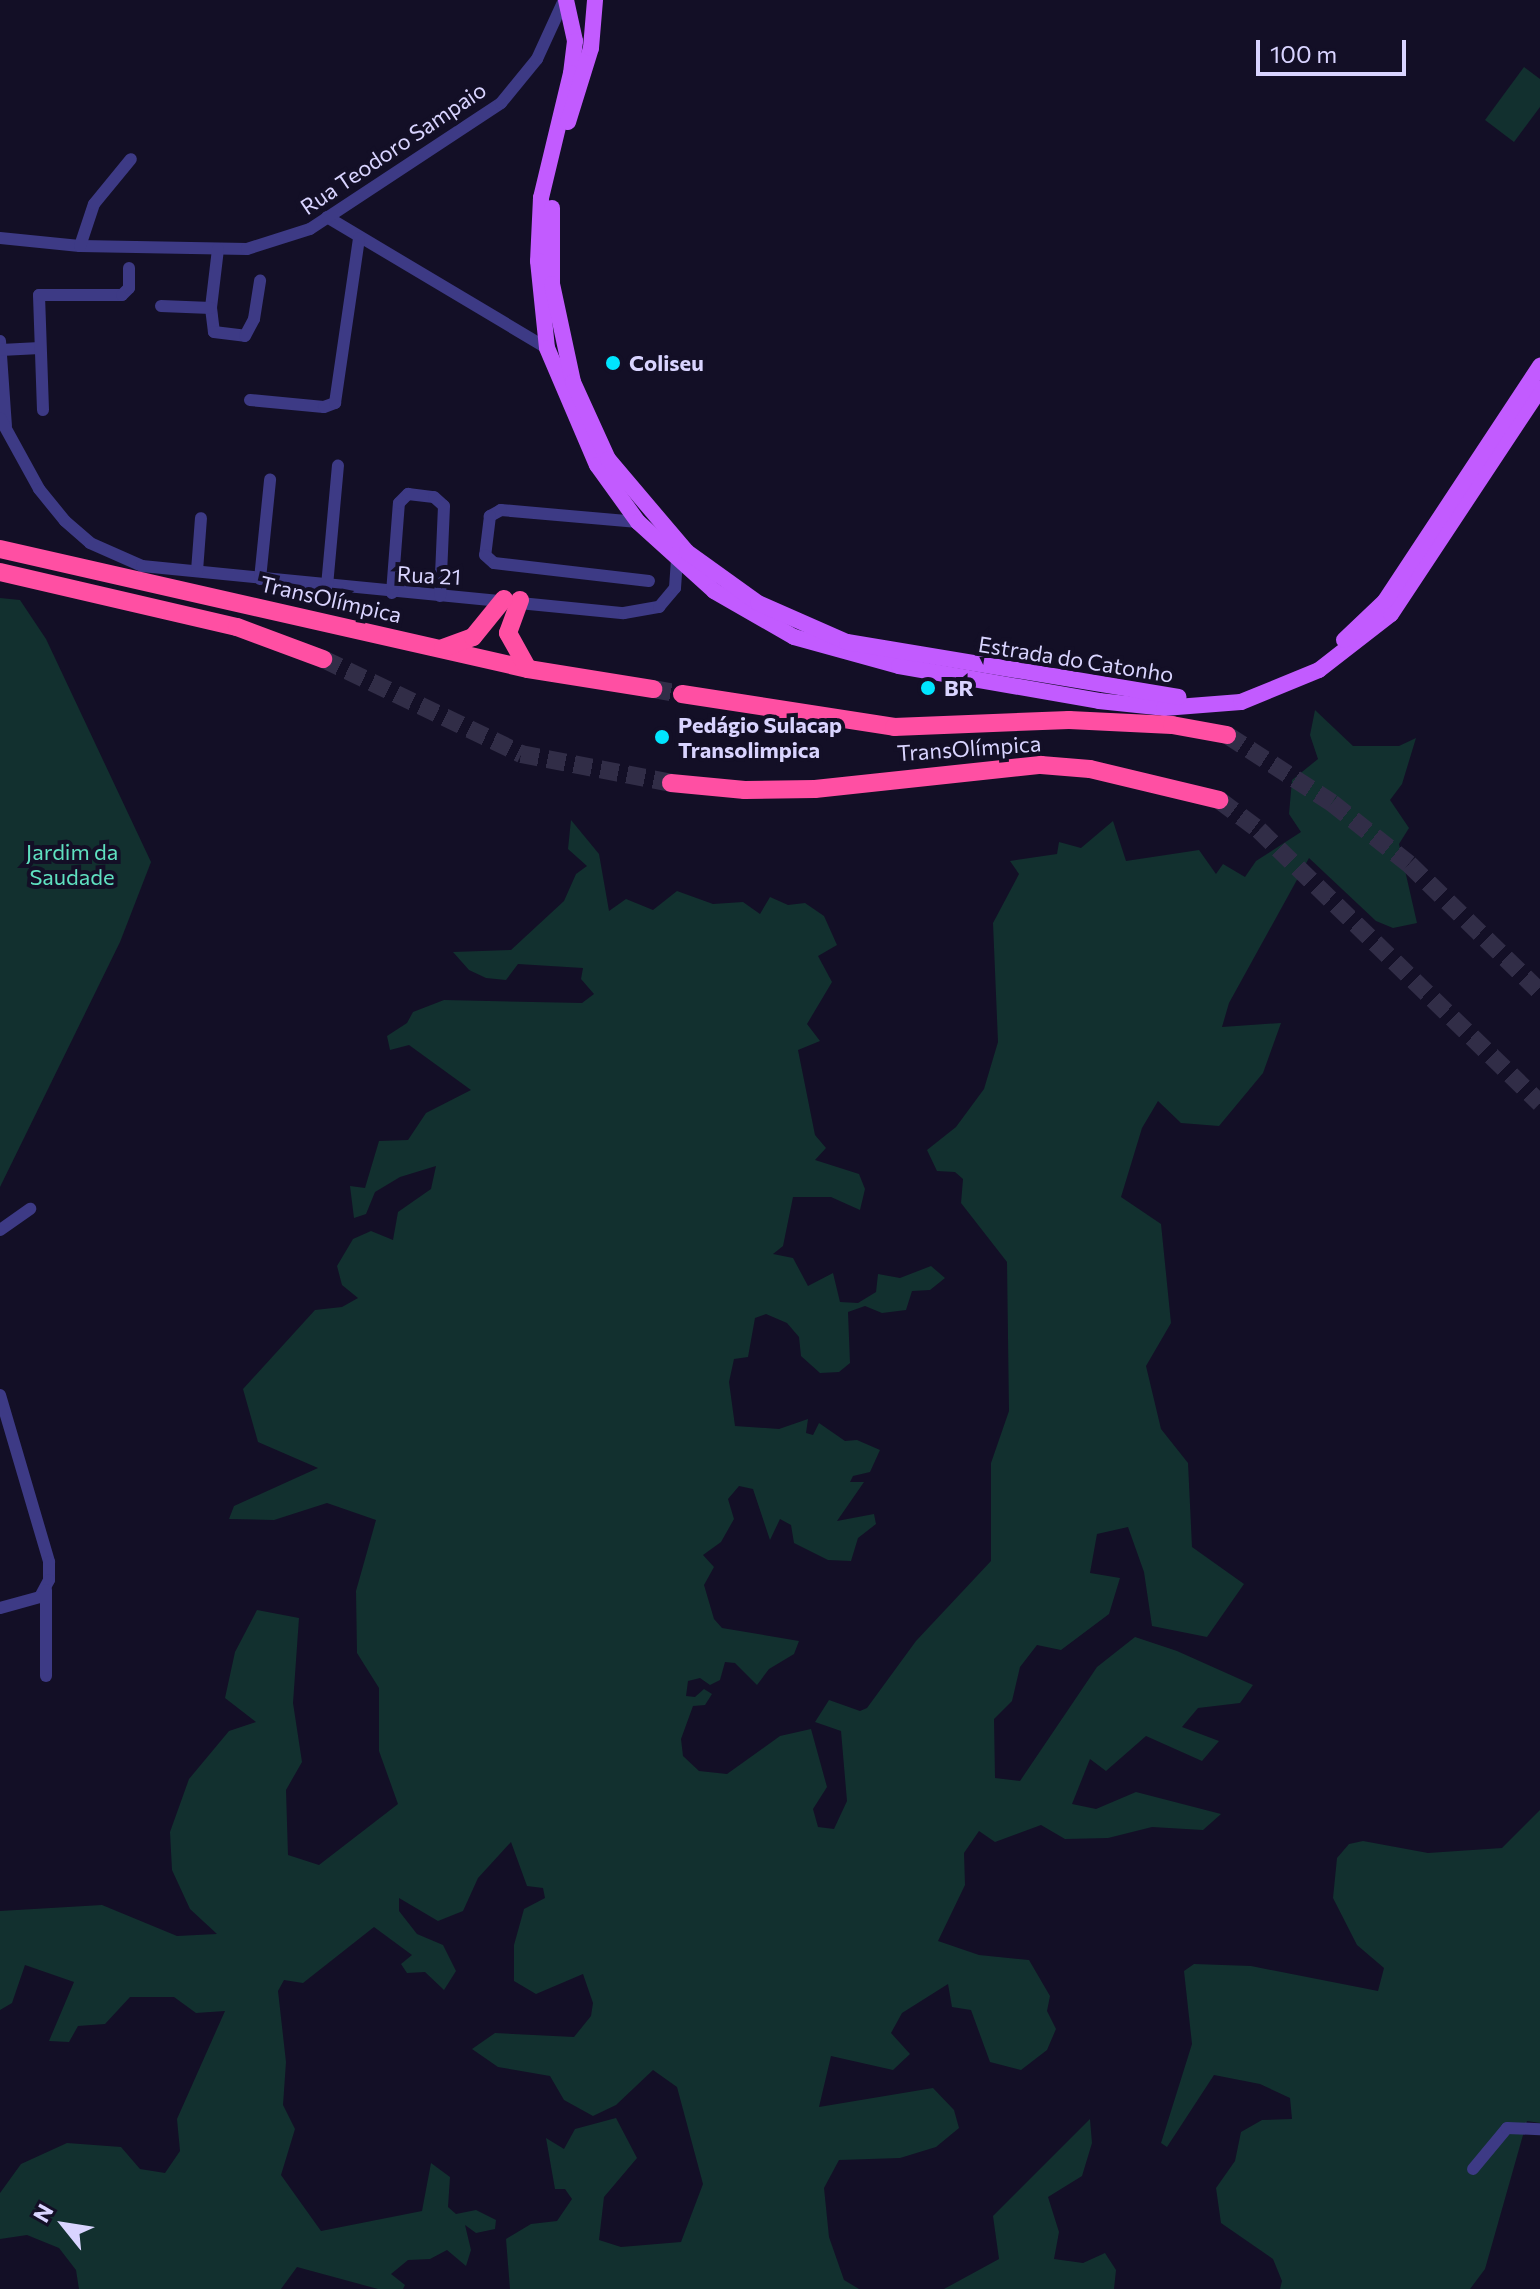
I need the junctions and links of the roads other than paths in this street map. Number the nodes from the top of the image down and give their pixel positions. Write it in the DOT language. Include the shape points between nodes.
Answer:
graph roads {
  1 [pos="565,0"];
  2 [pos="595,0"];
  3 [pos="131,159"];
  4 [pos="327,217"];
  5 [pos="0,238"];
  6 [pos="359,239"];
  7 [pos="80,246"];
  8 [pos="218,249"];
  9 [pos="129,268"];
  10 [pos="260,280"];
  11 [pos="161,306"];
  12 [pos="211,308"];
  13 [pos="0,341"];
  14 [pos="40,348"];
  15 [pos="547,348"];
  16 [pos="1,350"];
  17 [pos="1540,366"];
  18 [pos="1540,389"];
  19 [pos="250,400"];
  20 [pos="43,410"];
  21 [pos="3,424"];
  22 [pos="338,466"];
  23 [pos="270,480"];
  24 [pos="201,518"];
  25 [pos="638,522"];
  26 [pos="0,549"];
  27 [pos="677,559"];
  28 [pos="197,571"];
  29 [pos="0,572"];
  30 [pos="260,579"];
  31 [pos="649,581"];
  32 [pos="327,586"];
  33 [pos="392,593"];
  34 [pos="440,596"];
  35 [pos="512,600"];
  36 [pos="793,629"];
  37 [pos="441,649"];
  38 [pos="323,659"];
  39 [pos="528,669"];
  40 [pos="653,689"];
  41 [pos="682,694"];
  42 [pos="1227,735"];
  43 [pos="671,783"];
  44 [pos="1219,800"];
  45 [pos="30,1209"];
  46 [pos="0,1230"];
  47 [pos="0,1395"];
  48 [pos="46,1590"];
  49 [pos="0,1608"];
  50 [pos="46,1676"];
  51 [pos="1540,2129"];
  52 [pos="1473,2169"];
  1 -- 4 [label="street, Rua Teodoro Sampaio" via="537,59 501,103"];
  1 -- 15 [label="main road" via="575,41 541,198 538,261"];
  2 -- 36 [label="main road" via="591,48 552,198 552,284 573,382 608,459 663,528 729,585"];
  3 -- 7 [label="street" via="94,204"];
  4 -- 6 [label="street"];
  4 -- 8 [label="street, Rua Teodoro Sampaio" via="269,246"];
  5 -- 7 [label="street, Rua Teodoro Sampaio"];
  6 -- 15 [label="street"];
  6 -- 19 [label="street" via="335,403 324,407"];
  7 -- 8 [label="street, Rua Teodoro Sampaio"];
  8 -- 12 [label="street"];
  9 -- 14 [label="street" via="129,288 122,295 42,293"];
  10 -- 12 [label="street" via="254,319 245,336 214,332"];
  11 -- 12 [label="street"];
  13 -- 16 [label="street"];
  14 -- 16 [label="street"];
  14 -- 20 [label="street"];
  15 -- 25 [label="main road" via="597,465"];
  16 -- 21 [label="street"];
  17 -- 36 [label="main road, Estrada do Catonho" via="1385,601 1350,637 1270,682 1223,695 1167,698 890,651"];
  18 -- 36 [label="main road, Estrada do Catonho" via="1391,614 1319,670 1241,702 1164,708 1099,701 899,666"];
  21 -- 28 [label="street, Rua 21" via="39,489 90,543 142,566"];
  22 -- 32 [label="street"];
  23 -- 30 [label="street"];
  24 -- 28 [label="street"];
  25 -- 27 [label="main road"];
  25 -- 31 [label="street" via="501,510 490,516 485,555 494,563"];
  26 -- 37 [label="highway, TransOlímpica"];
  27 -- 35 [label="street, Rua 21" via="675,588 659,607 624,613"];
  27 -- 36 [label="main road" via="733,605"];
  28 -- 30 [label="street, Rua 21"];
  29 -- 38 [label="highway" via="237,627"];
  30 -- 32 [label="street, Rua 21"];
  32 -- 33 [label="street, Rua 21"];
  33 -- 34 [label="street, Rua 21"];
  33 -- 34 [label="street" via="399,503 408,494 434,497 444,506"];
  34 -- 35 [label="street, Rua 21"];
  35 -- 37 [label="highway" via="473,637"];
  35 -- 39 [label="highway" via="508,633"];
  37 -- 39 [label="highway, TransOlímpica"];
  39 -- 40 [label="highway, TransOlímpica"];
  41 -- 42 [label="highway, TransOlímpica" via="894,727 1069,720 1172,725"];
  43 -- 44 [label="highway, TransOlímpica" via="815,789 1041,765 1090,769"];
  45 -- 46 [label="street"];
  47 -- 48 [label="street" via="47,1547"];
  48 -- 49 [label="street" via="32,1601"];
  48 -- 50 [label="street"];
  51 -- 52 [label="street" via="1507,2128"];
}
